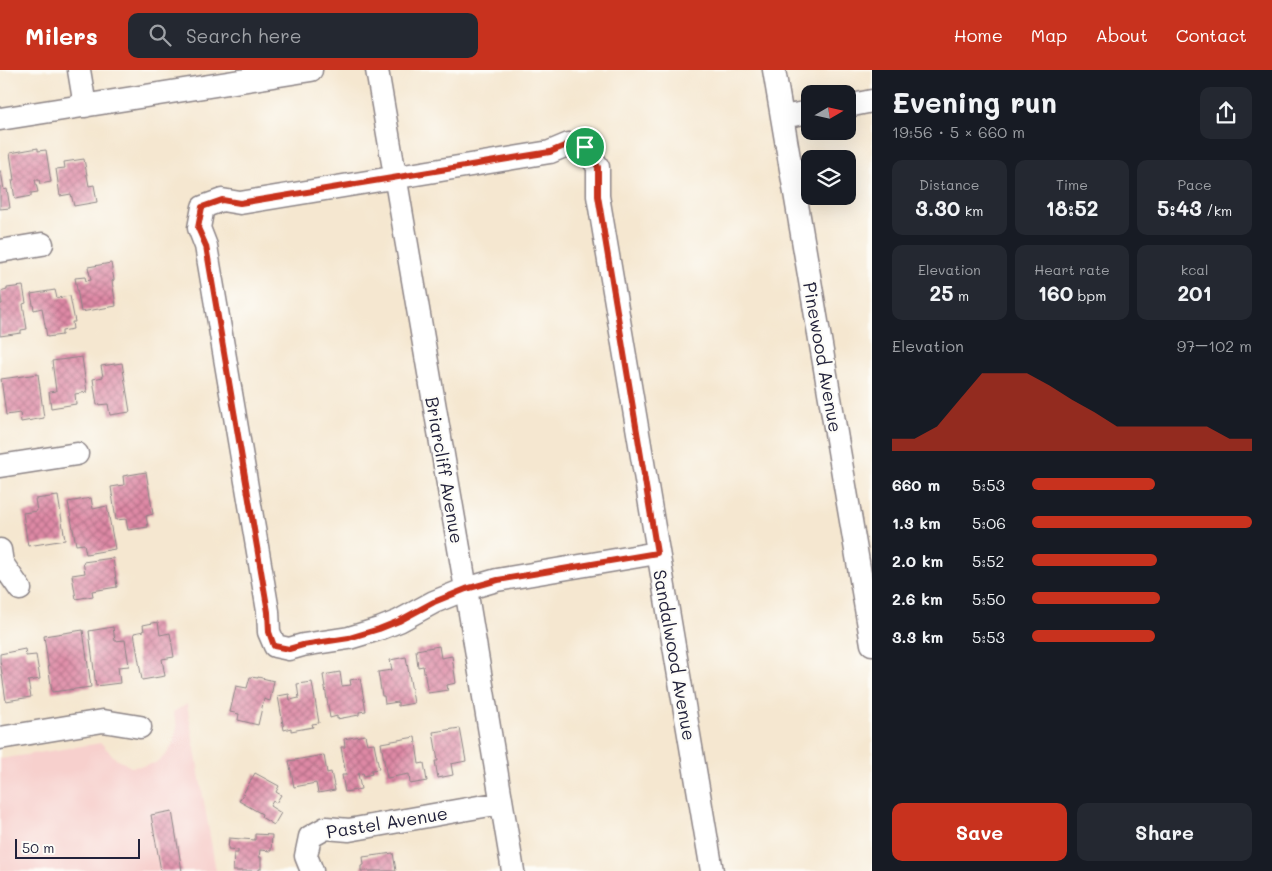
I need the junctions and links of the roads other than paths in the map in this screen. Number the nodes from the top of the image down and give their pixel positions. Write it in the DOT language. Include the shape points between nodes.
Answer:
graph roads {
  1 [pos="79,70"];
  2 [pos="312,70"];
  3 [pos="377,70"];
  4 [pos="774,70"];
  5 [pos="872,101"];
  6 [pos="856,104"];
  7 [pos="85,106"];
  8 [pos="801,114"];
  9 [pos="782,117"];
  10 [pos="0,119"];
  11 [pos="395,177"];
  12 [pos="42,244"];
  13 [pos="0,251"];
  14 [pos="77,454"];
  15 [pos="0,466"];
  16 [pos="0,550"];
  17 [pos="657,553"];
  18 [pos="20,589"];
  19 [pos="466,589"];
  20 [pos="872,644"];
  21 [pos="140,727"];
  22 [pos="0,738"];
  23 [pos="501,803"];
  24 [pos="312,871"];
  25 [pos="512,871"];
  26 [pos="712,871"];
  1 -- 7 [label="street"];
  2 -- 7 [label="street"];
  3 -- 11 [label="street, Briarcliff Avenue"];
  4 -- 9 [label="street, Pinewood Avenue"];
  5 -- 6 [label="street"];
  7 -- 10 [label="street"];
  8 -- 9 [label="street"];
  9 -- 20 [label="street, Pinewood Avenue"];
  11 -- 17 [label="street, Sandalwood Avenue" via="550,152 569,144 585,147 598,167 598,196"];
  11 -- 19 [label="street, Briarcliff Avenue"];
  11 -- 19 [label="street" via="240,203 222,200 202,207 198,228 206,246 269,632 274,646 289,649 349,638 399,621"];
  12 -- 13 [label="street"];
  14 -- 15 [label="street"];
  16 -- 18 [label="street" via="2,563"];
  17 -- 19 [label="street" via="498,580"];
  17 -- 26 [label="street, Sandalwood Avenue"];
  19 -- 23 [label="street, Briarcliff Avenue"];
  21 -- 22 [label="street" via="103,721"];
  23 -- 24 [label="street, Pastel Avenue" via="349,830 326,828 310,837 306,856"];
  23 -- 25 [label="street, Briarcliff Avenue"];
}
